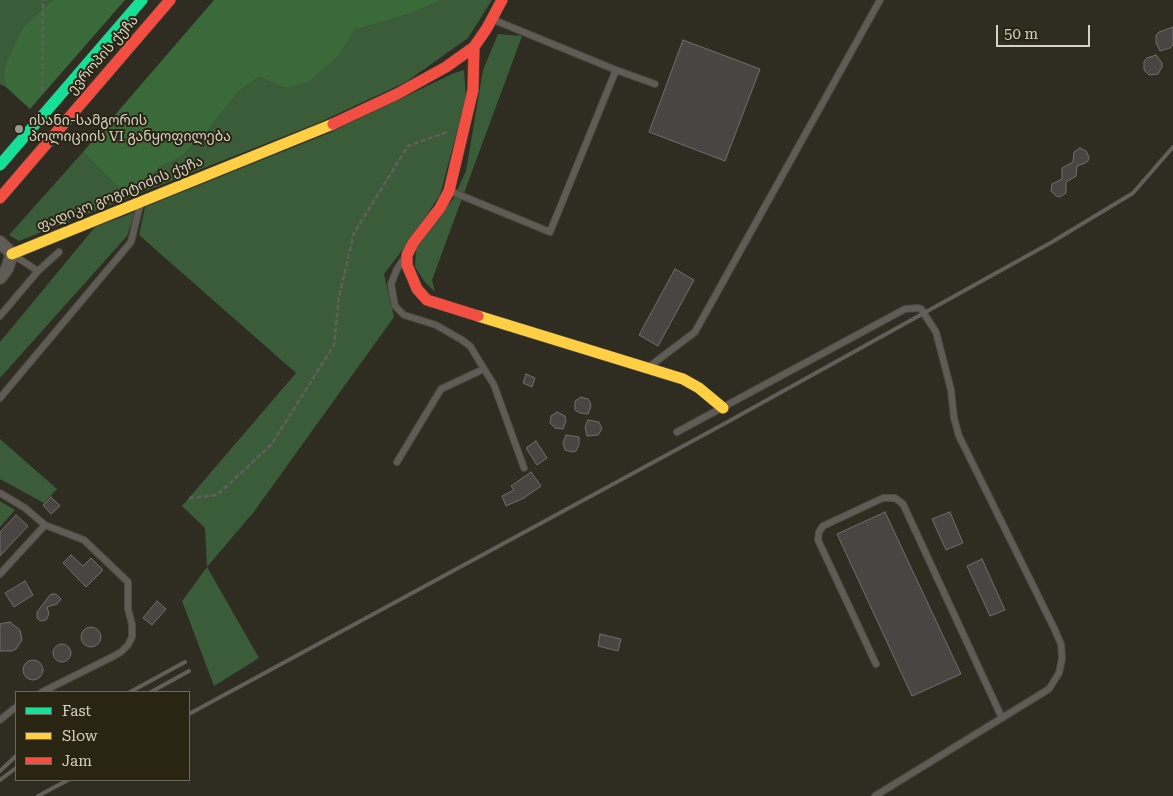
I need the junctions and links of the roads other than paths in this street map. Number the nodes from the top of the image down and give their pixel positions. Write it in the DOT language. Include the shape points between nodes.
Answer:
graph roads {
  1 [pos="142,0"];
  2 [pos="170,0"];
  3 [pos="502,0"];
  4 [pos="880,0"];
  5 [pos="492,19"];
  6 [pos="474,47"];
  7 [pos="616,70"];
  8 [pos="655,84"];
  9 [pos="0,166"];
  10 [pos="449,191"];
  11 [pos="0,198"];
  12 [pos="141,201"];
  13 [pos="0,242"];
  14 [pos="59,252"];
  15 [pos="12,254"];
  16 [pos="407,255"];
  17 [pos="38,271"];
  18 [pos="0,278"];
  19 [pos="0,316"];
  20 [pos="647,368"];
  21 [pos="484,369"];
  22 [pos="0,398"];
  23 [pos="723,408"];
  24 [pos="677,432"];
  25 [pos="397,462"];
  26 [pos="524,468"];
  27 [pos="0,492"];
  28 [pos="45,526"];
  29 [pos="0,574"];
  30 [pos="876,664"];
  31 [pos="44,691"];
  32 [pos="15,708"];
  33 [pos="1002,718"];
  34 [pos="0,720"];
  35 [pos="875,796"];
  1 -- 9 [label="street, ევროპის ქუჩა"];
  2 -- 11 [label="street, ევროპის ქუჩა"];
  3 -- 5 [label="street, ფადიკო გოგიტიძის ქუჩა"];
  4 -- 20 [label="lane" via="695,332"];
  5 -- 6 [label="street, ფადიკო გოგიტიძის ქუჩა"];
  5 -- 7 [label="lane"];
  6 -- 10 [label="street" via="473,90"];
  6 -- 12 [label="street, ფადიკო გოგიტიძის ქუჩა" via="446,68 397,94 332,124"];
  7 -- 8 [label="lane"];
  7 -- 10 [label="lane" via="550,232"];
  10 -- 16 [label="street"];
  12 -- 15 [label="street, ფადიკო გოგიტიძის ქუჩა"];
  12 -- 22 [label="lane" via="130,242"];
  13 -- 15 [label="street"];
  14 -- 17 [label="lane"];
  15 -- 17 [label="lane"];
  15 -- 18 [label="street"];
  16 -- 20 [label="street" via="410,276 428,300"];
  16 -- 21 [label="lane" via="392,284 395,306 404,315 436,325 462,340 470,346"];
  17 -- 19 [label="lane"];
  20 -- 23 [label="street" via="683,379"];
  21 -- 25 [label="lane" via="441,389"];
  21 -- 26 [label="lane" via="494,385"];
  23 -- 24 [label="lane"];
  23 -- 33 [label="lane" via="905,309 921,309 936,332 959,436 1061,644 1060,673 1049,689"];
  27 -- 28 [label="lane"];
  28 -- 29 [label="lane"];
  28 -- 31 [label="lane" via="84,540 128,582 132,638 120,652"];
  30 -- 33 [label="lane" via="818,540 818,532 823,526 883,498 895,498 902,504"];
  32 -- 34 [label="lane"];
  33 -- 35 [label="lane"];
}
